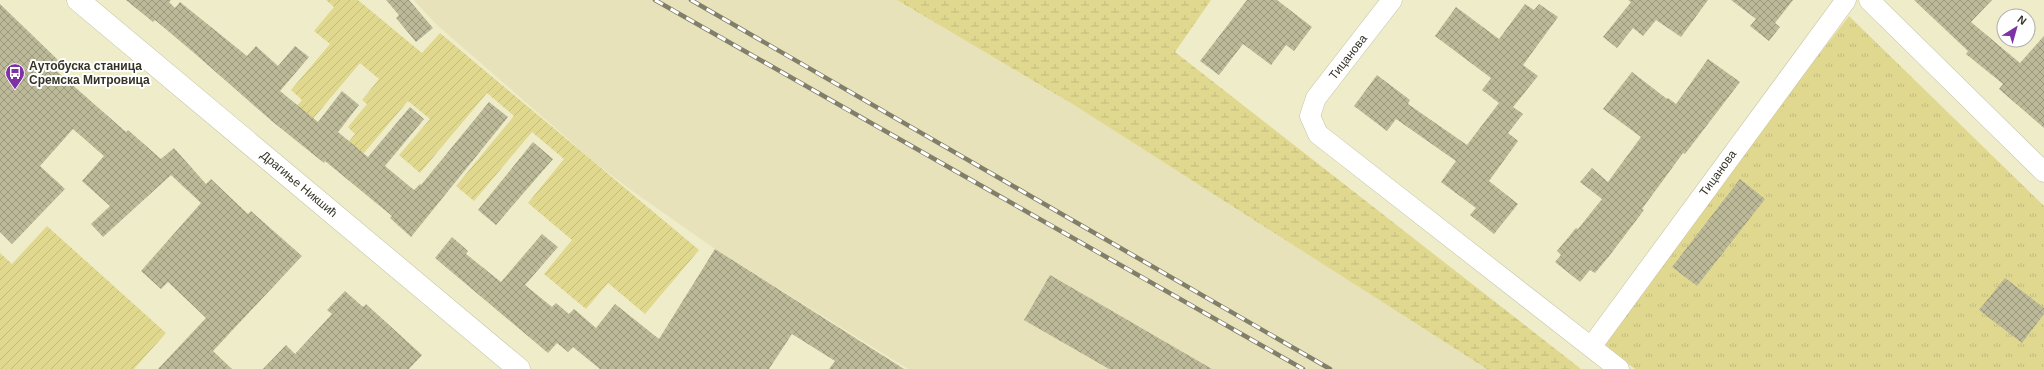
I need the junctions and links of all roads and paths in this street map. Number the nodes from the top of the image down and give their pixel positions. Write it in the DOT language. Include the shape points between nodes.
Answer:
graph roads {
  1 [pos="78,0"];
  2 [pos="1392,0"];
  3 [pos="1846,0"];
  4 [pos="1868,0"];
  5 [pos="2044,172"];
  6 [pos="1591,347"];
  7 [pos="519,369"];
  8 [pos="1619,369"];
  1 -- 7 [label="street, Драгиње Никшић"];
  2 -- 6 [label="street, Тицанова" via="1316,98 1310,116 1318,134"];
  3 -- 6 [label="street, Тицанова"];
  4 -- 5 [label="street"];
  6 -- 8 [label="street"];
}
